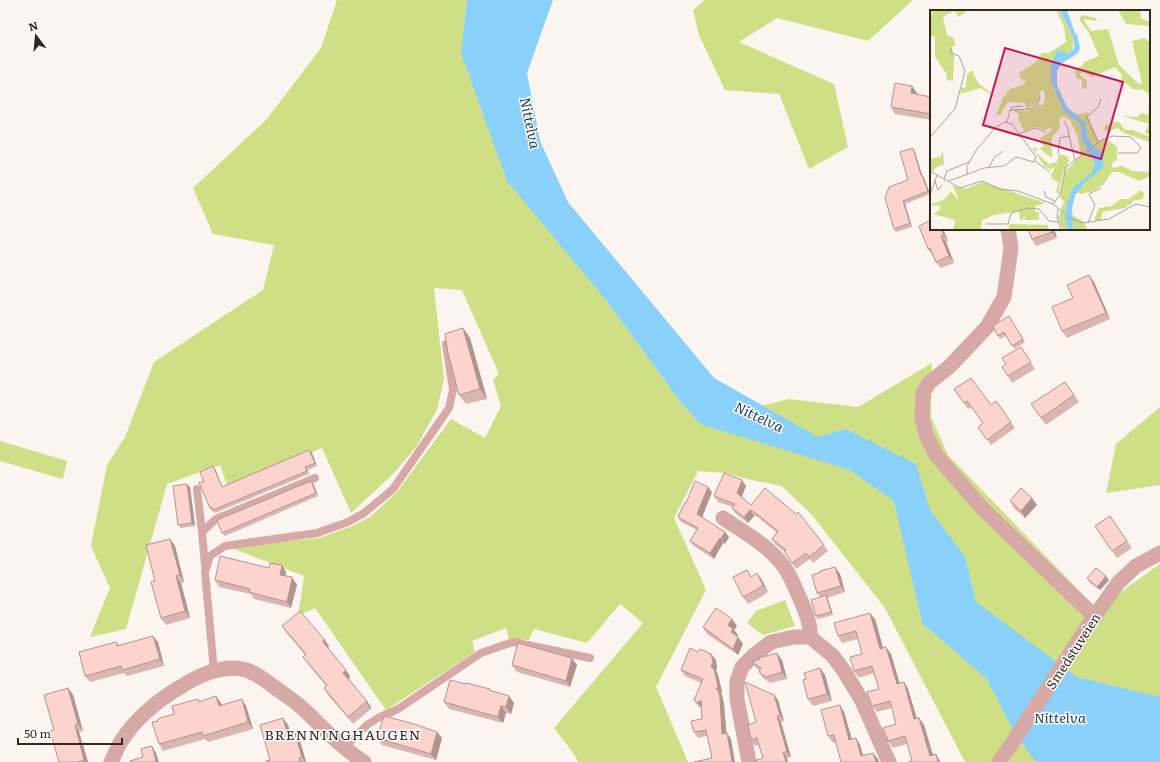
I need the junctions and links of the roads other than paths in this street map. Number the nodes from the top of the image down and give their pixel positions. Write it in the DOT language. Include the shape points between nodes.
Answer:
graph roads {
  1 [pos="1008,230"];
  2 [pos="446,344"];
  3 [pos="315,478"];
  4 [pos="197,489"];
  5 [pos="723,518"];
  6 [pos="202,532"];
  7 [pos="1160,552"];
  8 [pos="205,572"];
  9 [pos="1091,622"];
  10 [pos="810,636"];
  11 [pos="590,658"];
  12 [pos="214,671"];
  13 [pos="344,748"];
  14 [pos="111,762"];
  15 [pos="364,762"];
  16 [pos="749,762"];
  17 [pos="888,762"];
  18 [pos="999,762"];
  1 -- 9 [label="street" via="1011,248 1004,297 987,328 922,392 922,418 926,435 936,455 982,508"];
  2 -- 8 [label="lane" via="453,390 449,408 393,489 348,522 317,533 225,546 210,556"];
  3 -- 6 [label="lane" via="216,518"];
  4 -- 6 [label="lane"];
  5 -- 10 [label="street" via="759,542 788,572 807,614"];
  6 -- 8 [label="lane"];
  7 -- 9 [label="street, Smedstuveien" via="1136,566 1118,583"];
  8 -- 12 [label="lane"];
  9 -- 18 [label="street, Smedstuveien"];
  10 -- 16 [label="street" via="771,642 742,667 737,681 737,699"];
  10 -- 17 [label="street" via="833,656 844,671 861,699"];
  11 -- 13 [label="lane" via="513,642 481,653 398,709 367,725"];
  12 -- 13 [label="street" via="241,668 256,673 299,706"];
  12 -- 14 [label="street" via="177,688 144,714 123,739"];
  13 -- 15 [label="street"];
}
